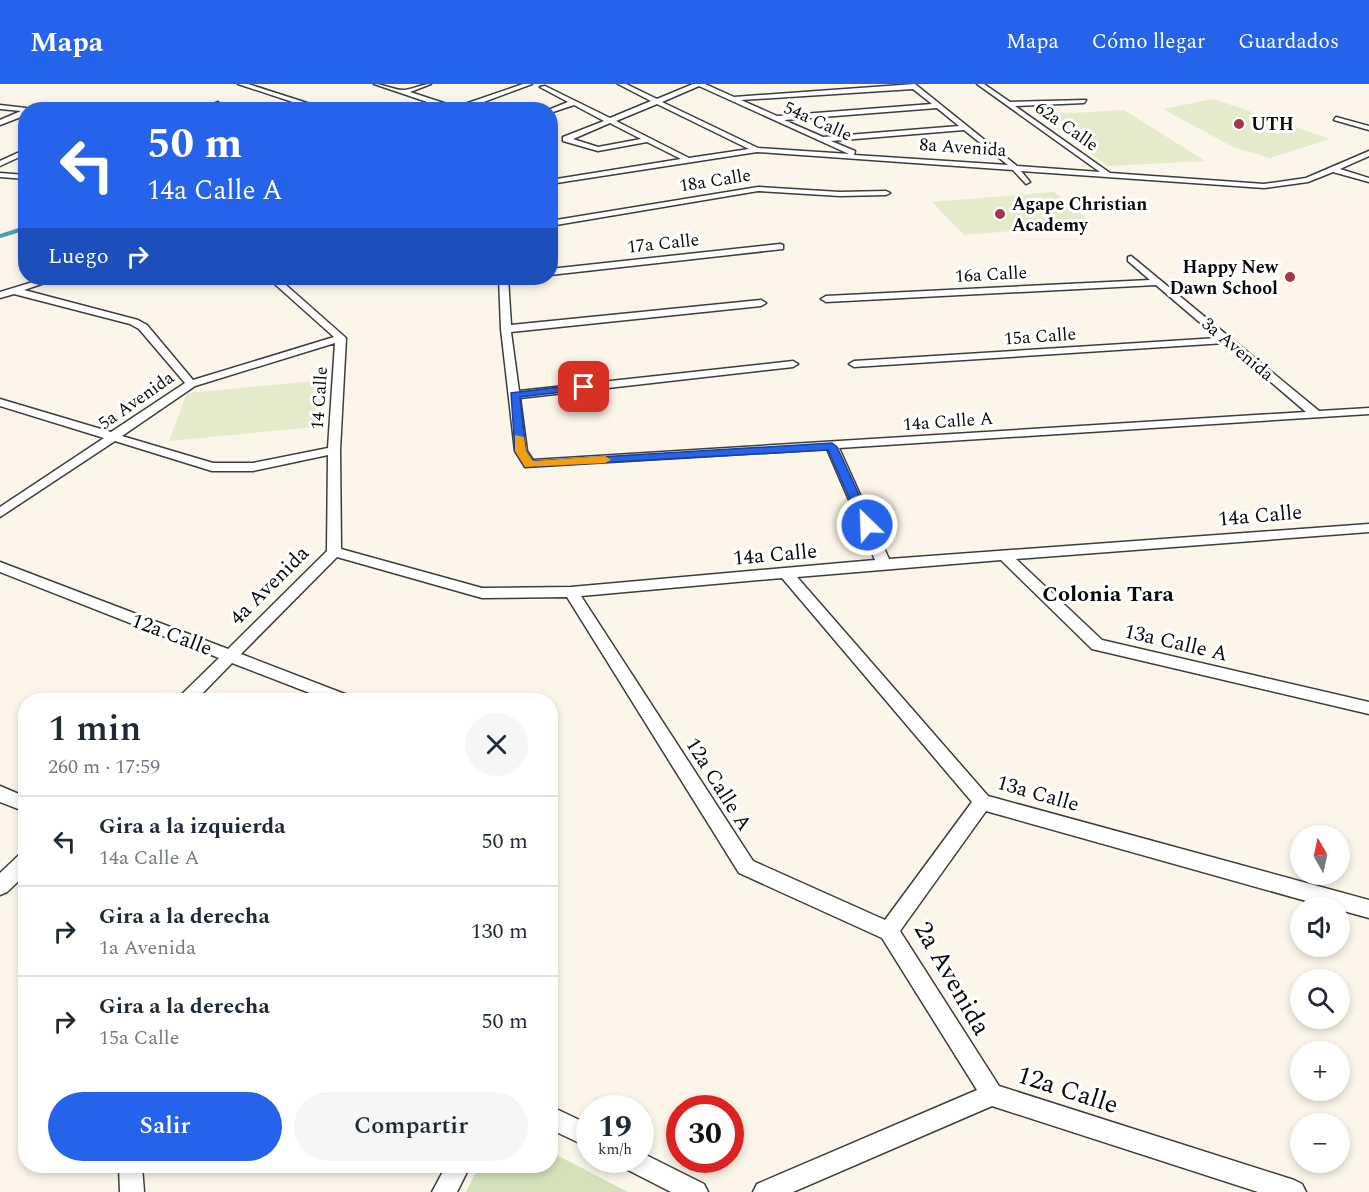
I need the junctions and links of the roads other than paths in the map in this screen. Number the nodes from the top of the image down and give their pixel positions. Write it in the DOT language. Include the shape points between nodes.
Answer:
graph roads {
  1 [pos="241,84"];
  2 [pos="377,84"];
  3 [pos="428,84"];
  4 [pos="529,84"];
  5 [pos="621,84"];
  6 [pos="700,84"];
  7 [pos="980,84"];
  8 [pos="546,85"];
  9 [pos="913,85"];
  10 [pos="404,92"];
  11 [pos="732,99"];
  12 [pos="1084,101"];
  13 [pos="300,102"];
  14 [pos="435,102"];
  15 [pos="476,102"];
  16 [pos="498,102"];
  17 [pos="576,102"];
  18 [pos="657,102"];
  19 [pos="1010,104"];
  20 [pos="937,106"];
  21 [pos="0,107"];
  22 [pos="558,108"];
  23 [pos="18,110"];
  24 [pos="18,115"];
  25 [pos="775,118"];
  26 [pos="1336,119"];
  27 [pos="611,120"];
  28 [pos="0,123"];
  29 [pos="964,128"];
  30 [pos="1369,128"];
  31 [pos="825,139"];
  32 [pos="649,140"];
  33 [pos="757,150"];
  34 [pos="1369,153"];
  35 [pos="18,155"];
  36 [pos="857,155"];
  37 [pos="686,159"];
  38 [pos="0,164"];
  39 [pos="1013,166"];
  40 [pos="1332,169"];
  41 [pos="1106,173"];
  42 [pos="0,175"];
  43 [pos="18,176"];
  44 [pos="1369,180"];
  45 [pos="558,181"];
  46 [pos="1026,182"];
  47 [pos="886,193"];
  48 [pos="558,224"];
  49 [pos="780,247"];
  50 [pos="1131,259"];
  51 [pos="558,271"];
  52 [pos="1157,282"];
  53 [pos="33,285"];
  54 [pos="281,285"];
  55 [pos="503,285"];
  56 [pos="15,291"];
  57 [pos="0,295"];
  58 [pos="826,299"];
  59 [pos="761,303"];
  60 [pos="506,329"];
  61 [pos="341,338"];
  62 [pos="1228,340"];
  63 [pos="793,364"];
  64 [pos="854,364"];
  65 [pos="190,384"];
  66 [pos="514,395"];
  67 [pos="0,402"];
  68 [pos="1369,411"];
  69 [pos="1318,416"];
  70 [pos="113,438"];
  71 [pos="832,447"];
  72 [pos="334,450"];
  73 [pos="0,513"];
  74 [pos="1369,528"];
  75 [pos="334,552"];
  76 [pos="1006,557"];
  77 [pos="884,564"];
  78 [pos="0,567"];
  79 [pos="788,574"];
  80 [pos="571,592"];
  81 [pos="229,657"];
  82 [pos="193,693"];
  83 [pos="325,693"];
  84 [pos="1369,708"];
  85 [pos="0,794"];
  86 [pos="18,802"];
  87 [pos="982,802"];
  88 [pos="18,869"];
  89 [pos="0,886"];
  90 [pos="1369,909"];
  91 [pos="889,932"];
  92 [pos="992,1095"];
  93 [pos="558,1122"];
  94 [pos="576,1130"];
  95 [pos="654,1171"];
  96 [pos="131,1173"];
  97 [pos="454,1173"];
  98 [pos="132,1192"];
  99 [pos="444,1192"];
  100 [pos="696,1192"];
  101 [pos="765,1192"];
  102 [pos="1293,1192"];
  1 -- 13 [label="street"];
  2 -- 10 [label="street"];
  3 -- 10 [label="street"];
  4 -- 15 [label="street"];
  5 -- 18 [label="street"];
  6 -- 11 [label="street, 54a Calle"];
  6 -- 18 [label="street"];
  7 -- 19 [label="street, 62a Calle"];
  8 -- 16 [label="street"];
  8 -- 17 [label="street"];
  9 -- 11 [label="street"];
  9 -- 20 [label="street"];
  10 -- 14 [label="street"];
  11 -- 25 [label="street, 54a Calle"];
  12 -- 19 [label="street"];
  17 -- 22 [label="street"];
  17 -- 27 [label="street"];
  18 -- 27 [label="street"];
  18 -- 33 [label="street"];
  19 -- 41 [label="street, 62a Calle"];
  20 -- 25 [label="street"];
  20 -- 29 [label="street"];
  21 -- 23 [label="street"];
  24 -- 28 [label="street"];
  25 -- 31 [label="street, 54a Calle"];
  26 -- 30 [label="street"];
  27 -- 32 [label="street"];
  27 -- 32 [label="street" via="566,139 598,149"];
  29 -- 31 [label="street"];
  29 -- 39 [label="street"];
  31 -- 36 [label="street, 54a Calle"];
  32 -- 37 [label="street"];
  33 -- 36 [label="street, 8a Avenida"];
  33 -- 37 [label="street, 8a Avenida"];
  34 -- 40 [label="street, 8a Avenida"];
  35 -- 38 [label="street"];
  36 -- 39 [label="street, 8a Avenida"];
  37 -- 45 [label="street, 8a Avenida"];
  39 -- 41 [label="street, 8a Avenida"];
  39 -- 46 [label="street"];
  40 -- 41 [label="street, 8a Avenida" via="1299,182 1264,186"];
  40 -- 44 [label="street"];
  42 -- 43 [label="street"];
  47 -- 48 [label="street, 18a Calle" via="758,189"];
  49 -- 51 [label="street, 17a Calle"];
  50 -- 52 [label="street, 3a Avenida"];
  52 -- 58 [label="street, 16a Calle"];
  52 -- 62 [label="street, 3a Avenida"];
  53 -- 56 [label="street"];
  54 -- 61 [label="street, 14 Calle"];
  55 -- 60 [label="street"];
  56 -- 57 [label="street"];
  56 -- 65 [label="street" via="134,322 143,327"];
  59 -- 60 [label="street"];
  60 -- 66 [label="street"];
  61 -- 65 [label="street, 5a Avenida"];
  61 -- 72 [label="street, 14 Calle"];
  62 -- 64 [label="street, 15a Calle"];
  62 -- 69 [label="street, 3a Avenida"];
  63 -- 66 [label="street"];
  65 -- 70 [label="street, 5a Avenida"];
  66 -- 71 [label="street, 14a Calle A" via="521,451 529,464"];
  67 -- 70 [label="street"];
  68 -- 69 [label="street, 14a Calle A"];
  69 -- 71 [label="street, 14a Calle A"];
  70 -- 72 [label="street" via="212,467 253,467"];
  70 -- 73 [label="street, 5a Avenida"];
  71 -- 77 [label="street"];
  72 -- 75 [label="street, 14 Calle"];
  74 -- 76 [label="street, 14a Calle"];
  75 -- 80 [label="street, 14a Calle" via="482,592"];
  75 -- 81 [label="street, 4a Avenida"];
  76 -- 77 [label="street, 14a Calle"];
  76 -- 84 [label="street, 13a Calle A" via="1097,645"];
  77 -- 79 [label="street, 14a Calle"];
  78 -- 81 [label="street, 12a Calle"];
  79 -- 80 [label="street, 14a Calle"];
  79 -- 87 [label="street, 13a Calle"];
  80 -- 91 [label="street, 12a Calle A" via="746,867"];
  81 -- 82 [label="street, 4a Avenida"];
  81 -- 83 [label="street, 12a Calle"];
  85 -- 86 [label="street"];
  87 -- 90 [label="street, 13a Calle"];
  87 -- 91 [label="street, 2a Avenida"];
  88 -- 89 [label="street"];
  91 -- 92 [label="street, 2a Avenida"];
  92 -- 101 [label="street, 12a Calle"];
  92 -- 102 [label="street, 12a Calle"];
  93 -- 94 [label="street"];
  95 -- 100 [label="street"];
  96 -- 98 [label="street"];
  97 -- 99 [label="street"];
}
